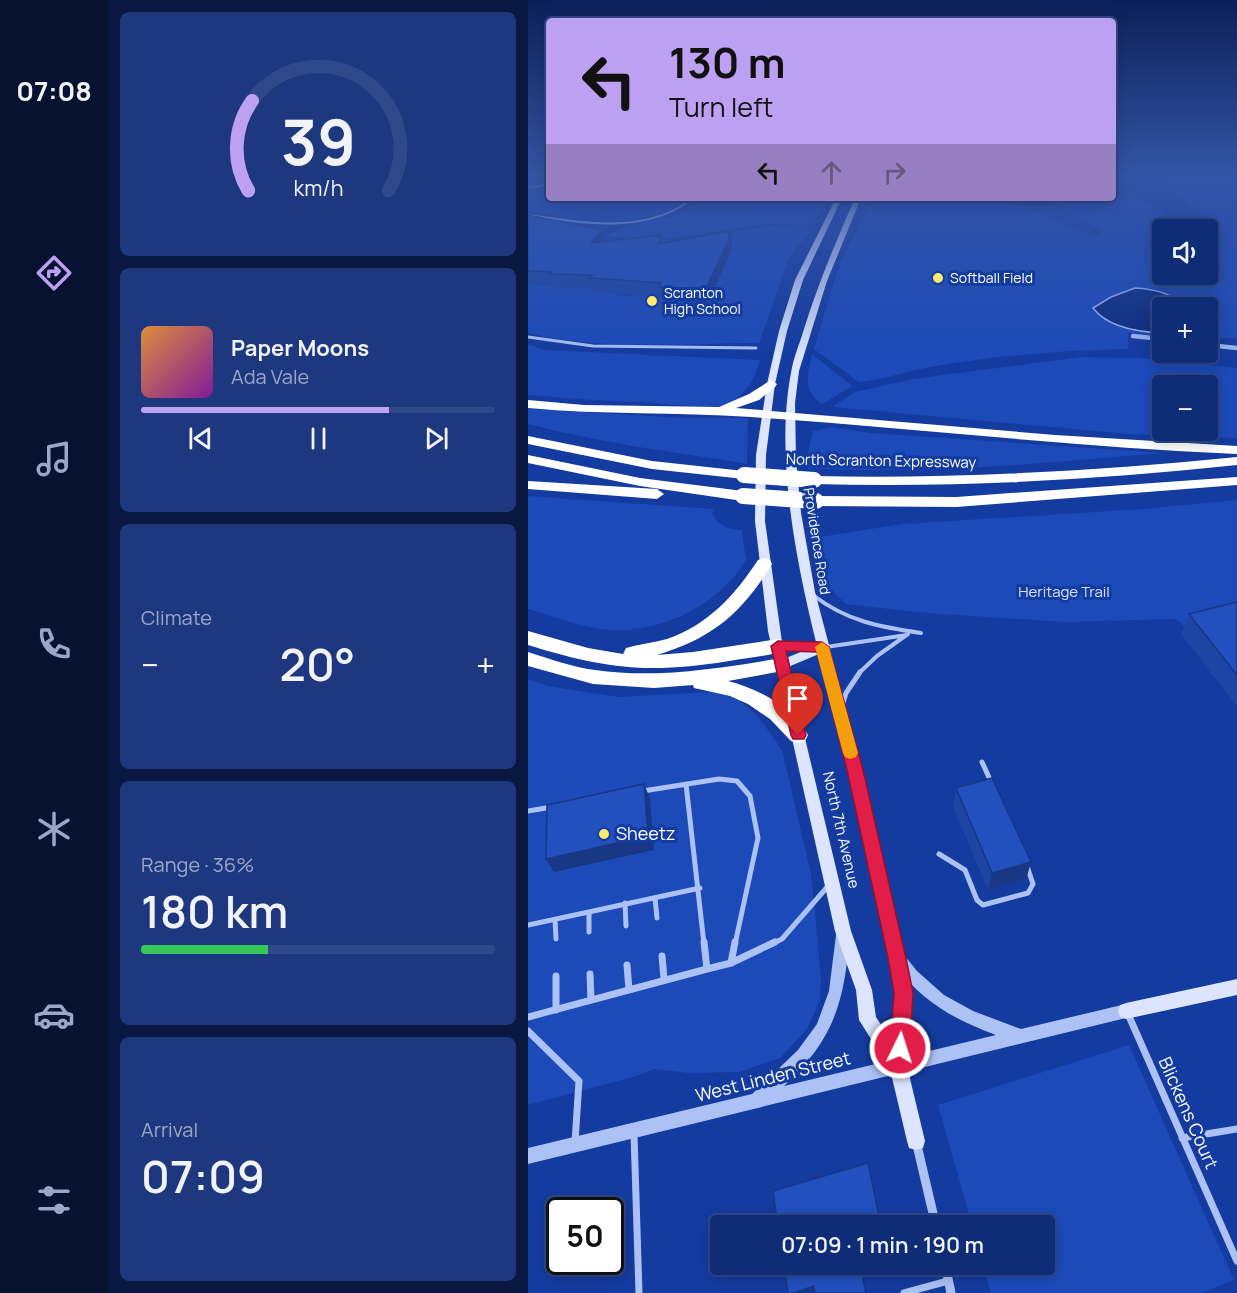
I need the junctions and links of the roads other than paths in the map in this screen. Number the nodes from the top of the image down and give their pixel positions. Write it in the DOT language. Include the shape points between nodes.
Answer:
graph roads {
  1 [pos="820,237"];
  2 [pos="841,237"];
  3 [pos="528,337"];
  4 [pos="756,348"];
  5 [pos="771,384"];
  6 [pos="528,404"];
  7 [pos="708,412"];
  8 [pos="767,414"];
  9 [pos="791,416"];
  10 [pos="528,440"];
  11 [pos="1237,450"];
  12 [pos="528,459"];
  13 [pos="1237,460"];
  14 [pos="1237,482"];
  15 [pos="528,485"];
  16 [pos="743,496"];
  17 [pos="764,564"];
  18 [pos="809,592"];
  19 [pos="908,634"];
  20 [pos="528,638"];
  21 [pos="778,646"];
  22 [pos="822,647"];
  23 [pos="588,656"];
  24 [pos="528,659"];
  25 [pos="782,665"];
  26 [pos="681,681"];
  27 [pos="840,714"];
  28 [pos="798,735"];
  29 [pos="982,762"];
  30 [pos="686,784"];
  31 [pos="641,792"];
  32 [pos="995,792"];
  33 [pos="562,805"];
  34 [pos="528,811"];
  35 [pos="1022,852"];
  36 [pos="939,854"];
  37 [pos="832,880"];
  38 [pos="700,888"];
  39 [pos="655,897"];
  40 [pos="625,903"];
  41 [pos="589,912"];
  42 [pos="657,918"];
  43 [pos="555,919"];
  44 [pos="528,925"];
  45 [pos="626,926"];
  46 [pos="843,931"];
  47 [pos="589,932"];
  48 [pos="556,939"];
  49 [pos="662,956"];
  50 [pos="897,958"];
  51 [pos="731,963"];
  52 [pos="627,965"];
  53 [pos="707,969"];
  54 [pos="590,974"];
  55 [pos="556,976"];
  56 [pos="664,979"];
  57 [pos="1237,987"];
  58 [pos="629,990"];
  59 [pos="591,1000"];
  60 [pos="556,1010"];
  61 [pos="1126,1011"];
  62 [pos="528,1017"];
  63 [pos="528,1031"];
  64 [pos="1020,1036"];
  65 [pos="898,1066"];
  66 [pos="754,1102"];
  67 [pos="1237,1129"];
  68 [pos="634,1131"];
  69 [pos="1182,1138"];
  70 [pos="916,1141"];
  71 [pos="575,1145"];
  72 [pos="528,1156"];
  73 [pos="933,1215"];
  74 [pos="1237,1261"];
  75 [pos="948,1275"];
  76 [pos="949,1281"];
  77 [pos="639,1293"];
  78 [pos="904,1293"];
  79 [pos="951,1293"];
  1 -- 5 [label="main road" via="799,280"];
  2 -- 9 [label="main road, Providence Road" via="795,371"];
  3 -- 4 [label="lane" via="599,346"];
  5 -- 7 [label="highway" via="743,402"];
  5 -- 8 [label="main road"];
  6 -- 7 [label="highway"];
  7 -- 8 [label="highway"];
  8 -- 9 [label="highway"];
  8 -- 17 [label="main road, North 7th Avenue" via="759,487"];
  9 -- 11 [label="highway"];
  9 -- 18 [label="main road, Providence Road" via="793,484"];
  10 -- 13 [label="highway, North Scranton Expressway, bridge" via="623,460 814,480 998,479"];
  12 -- 16 [label="highway" via="640,482"];
  14 -- 16 [label="highway, bridge" via="956,502"];
  15 -- 16 [label="highway"];
  17 -- 21 [label="main road, North 7th Avenue"];
  17 -- 23 [label="highway" via="733,608 692,636 637,653"];
  18 -- 19 [label="lane" via="842,617 921,633"];
  18 -- 22 [label="main road, Providence Road"];
  19 -- 22 [label="lane"];
  19 -- 27 [label="lane" via="861,669 849,686"];
  20 -- 23 [label="highway"];
  21 -- 22 [label="main road"];
  21 -- 23 [label="highway" via="657,662"];
  21 -- 25 [label="main road, North 7th Avenue"];
  22 -- 25 [label="main road"];
  22 -- 27 [label="main road, North 7th Avenue"];
  24 -- 26 [label="highway" via="554,670 599,680"];
  25 -- 26 [label="highway"];
  25 -- 28 [label="main road, North 7th Avenue"];
  26 -- 28 [label="highway" via="752,695 776,710"];
  27 -- 50 [label="main road, North 7th Avenue"];
  28 -- 37 [label="main road, North 7th Avenue"];
  29 -- 32 [label="lane"];
  30 -- 31 [label="lane"];
  30 -- 38 [label="lane"];
  30 -- 51 [label="lane" via="719,779 737,781 750,796 758,838"];
  33 -- 34 [label="lane"];
  35 -- 36 [label="lane" via="1033,884 1028,893 983,905 977,900 965,870"];
  37 -- 46 [label="main road, North 7th Avenue"];
  37 -- 51 [label="lane" via="782,939"];
  38 -- 39 [label="lane"];
  38 -- 53 [label="lane"];
  39 -- 40 [label="lane"];
  39 -- 42 [label="lane"];
  40 -- 41 [label="lane"];
  40 -- 45 [label="lane"];
  41 -- 43 [label="lane"];
  41 -- 47 [label="lane"];
  43 -- 44 [label="lane"];
  43 -- 48 [label="lane"];
  46 -- 65 [label="main road, North 7th Avenue" via="864,990 868,1020"];
  46 -- 66 [label="street" via="834,1001 824,1025 792,1070"];
  49 -- 56 [label="lane"];
  50 -- 64 [label="street" via="910,975 954,1011"];
  50 -- 65 [label="main road, North 7th Avenue" via="903,993"];
  51 -- 53 [label="lane"];
  52 -- 58 [label="lane"];
  53 -- 56 [label="lane"];
  54 -- 59 [label="lane"];
  55 -- 60 [label="lane"];
  56 -- 58 [label="lane"];
  57 -- 61 [label="main road, West Linden Street"];
  58 -- 59 [label="lane"];
  59 -- 60 [label="lane"];
  60 -- 62 [label="lane"];
  61 -- 64 [label="street, West Linden Street"];
  61 -- 69 [label="lane, Blickens Court"];
  63 -- 71 [label="lane" via="579,1081"];
  64 -- 65 [label="street, West Linden Street"];
  65 -- 66 [label="street, West Linden Street"];
  65 -- 70 [label="main road, North 7th Avenue"];
  66 -- 68 [label="street, West Linden Street"];
  67 -- 69 [label="lane"];
  68 -- 71 [label="street, West Linden Street"];
  68 -- 77 [label="lane"];
  69 -- 74 [label="lane, Blickens Court"];
  70 -- 73 [label="street, North 7th Avenue"];
  71 -- 72 [label="street, West Linden Street"];
  75 -- 76 [label="street"];
  76 -- 78 [label="lane"];
  76 -- 79 [label="street"];
}
